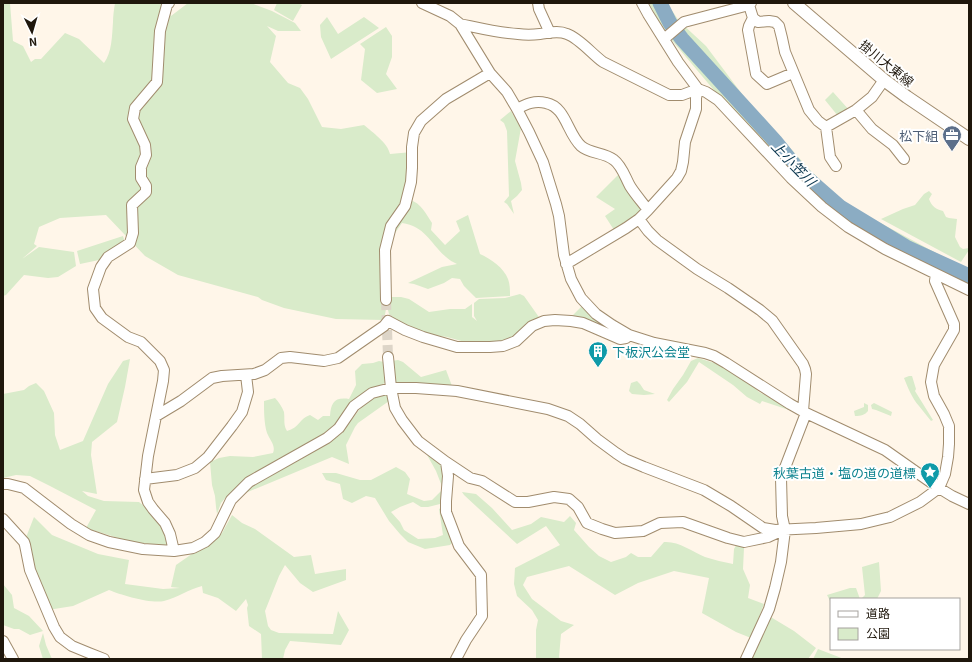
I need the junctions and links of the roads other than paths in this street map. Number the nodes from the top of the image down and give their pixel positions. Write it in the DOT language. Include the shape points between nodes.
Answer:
graph roads {
  1 [pos="169,3"];
  2 [pos="422,3"];
  3 [pos="538,3"];
  4 [pos="642,3"];
  5 [pos="794,3"];
  6 [pos="750,4"];
  7 [pos="753,18"];
  8 [pos="460,24"];
  9 [pos="550,33"];
  10 [pos="665,38"];
  11 [pos="490,73"];
  12 [pos="793,73"];
  13 [pos="884,80"];
  14 [pos="698,89"];
  15 [pos="517,109"];
  16 [pos="856,110"];
  17 [pos="826,127"];
  18 [pos="969,138"];
  19 [pos="904,159"];
  20 [pos="836,166"];
  21 [pos="648,210"];
  22 [pos="638,219"];
  23 [pos="566,264"];
  24 [pos="936,274"];
  25 [pos="969,290"];
  26 [pos="386,300"];
  27 [pos="629,335"];
  28 [pos="388,357"];
  29 [pos="246,375"];
  30 [pos="390,388"];
  31 [pos="805,412"];
  32 [pos="156,416"];
  33 [pos="446,462"];
  34 [pos="145,479"];
  35 [pos="3,484"];
  36 [pos="939,488"];
  37 [pos="969,504"];
  38 [pos="3,519"];
  39 [pos="785,530"];
  40 [pos="174,551"];
  41 [pos="4,646"];
  42 [pos="13,659"];
  43 [pos="104,659"];
  44 [pos="456,659"];
  45 [pos="746,659"];
  1 -- 32 [label="street" via="160,31 158,82 136,108 133,119 145,145 146,155 141,168 141,178 146,186 146,192 132,205 133,233 130,243 101,266 93,289 95,308 102,318 128,337 141,342 160,361 164,370"];
  2 -- 8 [label="street" via="450,16"];
  3 -- 9 [label="street"];
  4 -- 10 [label="street"];
  5 -- 13 [label="main road, 掛川大東線"];
  6 -- 7 [label="street"];
  6 -- 10 [label="street" via="684,22"];
  7 -- 12 [label="street" via="758,22 775,22 779,26"];
  7 -- 12 [label="street" via="748,30 756,74 767,84"];
  8 -- 9 [label="street" via="513,34"];
  8 -- 11 [label="street"];
  9 -- 14 [label="street" via="568,34 603,62 669,95 682,96"];
  10 -- 14 [label="street" via="678,62"];
  11 -- 15 [label="street" via="507,92"];
  11 -- 26 [label="street" via="446,99 421,121 414,133 411,182 406,206 391,226 385,250"];
  12 -- 17 [label="street" via="809,110"];
  13 -- 16 [label="street" via="872,97"];
  13 -- 18 [label="main road, 掛川大東線"];
  14 -- 21 [label="street" via="696,109 685,142 681,170 677,178"];
  14 -- 24 [label="street" via="718,100 822,208 885,250"];
  15 -- 21 [label="street" via="534,102 553,105 582,148 607,155 619,165 630,186"];
  15 -- 23 [label="street" via="543,162 559,216"];
  16 -- 17 [label="street"];
  16 -- 19 [label="street"];
  17 -- 20 [label="street" via="830,157"];
  21 -- 22 [label="street"];
  22 -- 23 [label="street"];
  22 -- 31 [label="street" via="657,240 772,320 805,369"];
  23 -- 27 [label="street" via="576,290 588,306"];
  24 -- 25 [label="street"];
  24 -- 36 [label="street" via="934,281 954,324 954,330 934,365 931,382 934,396 949,426 948,457"];
  27 -- 29 [label="street" via="620,339 583,323 544,321 532,326 516,341 503,346 457,347 423,337 388,321 338,358 324,361 281,358 265,370"];
  27 -- 31 [label="street" via="714,356"];
  28 -- 30 [label="street"];
  29 -- 32 [label="street" via="212,378"];
  29 -- 34 [label="street" via="248,392 242,412 208,457 195,468 177,475"];
  30 -- 33 [label="street" via="395,408 402,420 418,441"];
  30 -- 39 [label="street" via="457,391 568,416 626,459 704,490 763,528"];
  30 -- 40 [label="street" via="372,393 354,406 339,428 327,438 249,482 232,500 215,533 205,542 192,548"];
  31 -- 36 [label="street" via="885,450"];
  31 -- 39 [label="street" via="781,478"];
  32 -- 34 [label="street"];
  33 -- 39 [label="street" via="515,502 554,497 570,499 587,523 615,532 643,531 660,523 683,522 744,542"];
  33 -- 44 [label="street" via="446,512 459,546 481,575 482,616"];
  34 -- 40 [label="street" via="144,490 148,502 165,523"];
  35 -- 40 [label="street" via="24,488 89,535 143,549"];
  36 -- 37 [label="street"];
  36 -- 39 [label="street" via="920,502 890,517 861,524"];
  38 -- 43 [label="street" via="24,542 30,570 60,637 72,646"];
  39 -- 45 [label="street" via="781,562 769,609"];
  41 -- 42 [label="street"];
}
